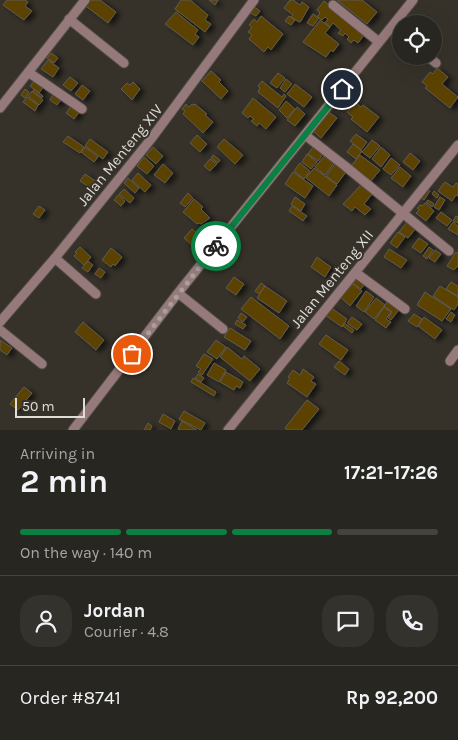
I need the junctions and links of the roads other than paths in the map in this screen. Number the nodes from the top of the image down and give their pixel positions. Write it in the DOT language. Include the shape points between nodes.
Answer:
graph roads {
  1 [pos="85,0"];
  2 [pos="254,0"];
  3 [pos="413,0"];
  4 [pos="332,5"];
  5 [pos="70,19"];
  6 [pos="391,28"];
  7 [pos="379,42"];
  8 [pos="124,63"];
  9 [pos="28,72"];
  10 [pos="0,108"];
  11 [pos="82,109"];
  12 [pos="305,135"];
  13 [pos="458,145"];
  14 [pos="404,214"];
  15 [pos="449,250"];
  16 [pos="55,258"];
  17 [pos="356,273"];
  18 [pos="178,293"];
  19 [pos="96,294"];
  20 [pos="405,309"];
  21 [pos="0,322"];
  22 [pos="223,329"];
  23 [pos="0,330"];
  24 [pos="458,350"];
  25 [pos="450,361"];
  26 [pos="42,364"];
  27 [pos="73,430"];
  28 [pos="228,430"];
  1 -- 5 [label="street"];
  2 -- 16 [label="street, Jalan Menteng XIV" via="152,139"];
  3 -- 6 [label="street"];
  4 -- 7 [label="street"];
  5 -- 8 [label="street"];
  5 -- 9 [label="street"];
  6 -- 7 [label="street"];
  7 -- 12 [label="street"];
  9 -- 10 [label="street"];
  9 -- 11 [label="street"];
  12 -- 14 [label="street"];
  12 -- 18 [label="street"];
  13 -- 14 [label="street, Jalan Menteng XII"];
  14 -- 15 [label="street"];
  14 -- 17 [label="street, Jalan Menteng XII"];
  16 -- 19 [label="street"];
  16 -- 21 [label="street, Jalan Menteng XIV"];
  17 -- 20 [label="street"];
  17 -- 28 [label="street, Jalan Menteng XII"];
  18 -- 22 [label="street"];
  18 -- 27 [label="street"];
  23 -- 26 [label="street"];
  24 -- 25 [label="street"];
}
